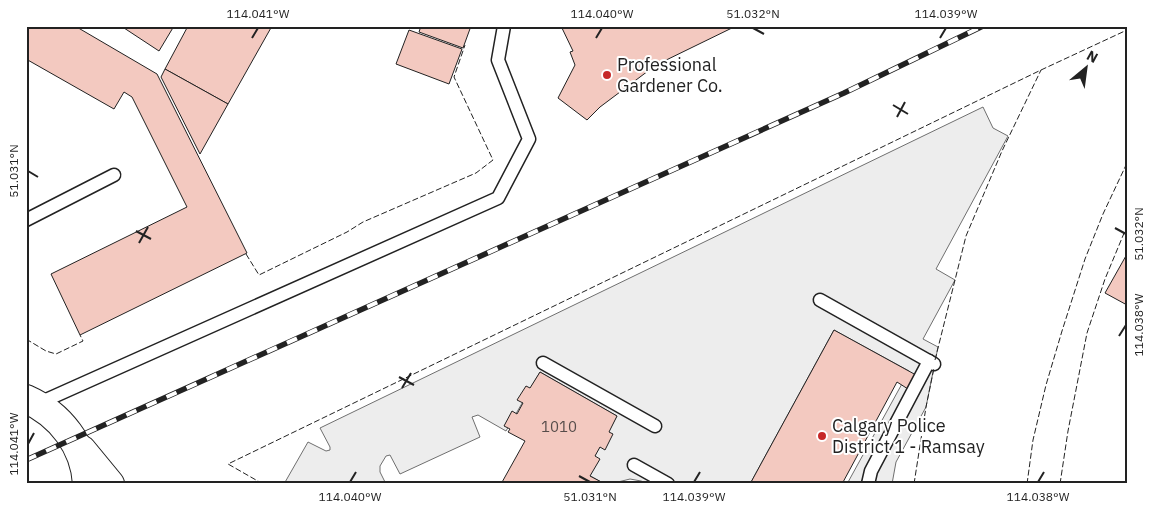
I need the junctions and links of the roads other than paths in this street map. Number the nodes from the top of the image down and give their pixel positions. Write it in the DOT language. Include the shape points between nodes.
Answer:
graph roads {
  1 [pos="504,26"];
  2 [pos="114,175"];
  3 [pos="26,220"];
  4 [pos="820,300"];
  5 [pos="542,363"];
  6 [pos="32,402"];
  7 [pos="655,426"];
  8 [pos="74,439"];
  9 [pos="634,464"];
  10 [pos="87,484"];
  11 [pos="110,484"];
  12 [pos="668,484"];
  13 [pos="868,484"];
  1 -- 6 [label="lane" via="498,60 529,139 498,198"];
  2 -- 3 [label="lane"];
  4 -- 13 [label="lane" via="932,363 871,471"];
  5 -- 7 [label="lane"];
  6 -- 8 [label="street" via="48,411"];
  8 -- 10 [label="street"];
  8 -- 11 [label="street"];
  9 -- 12 [label="lane"];
}
